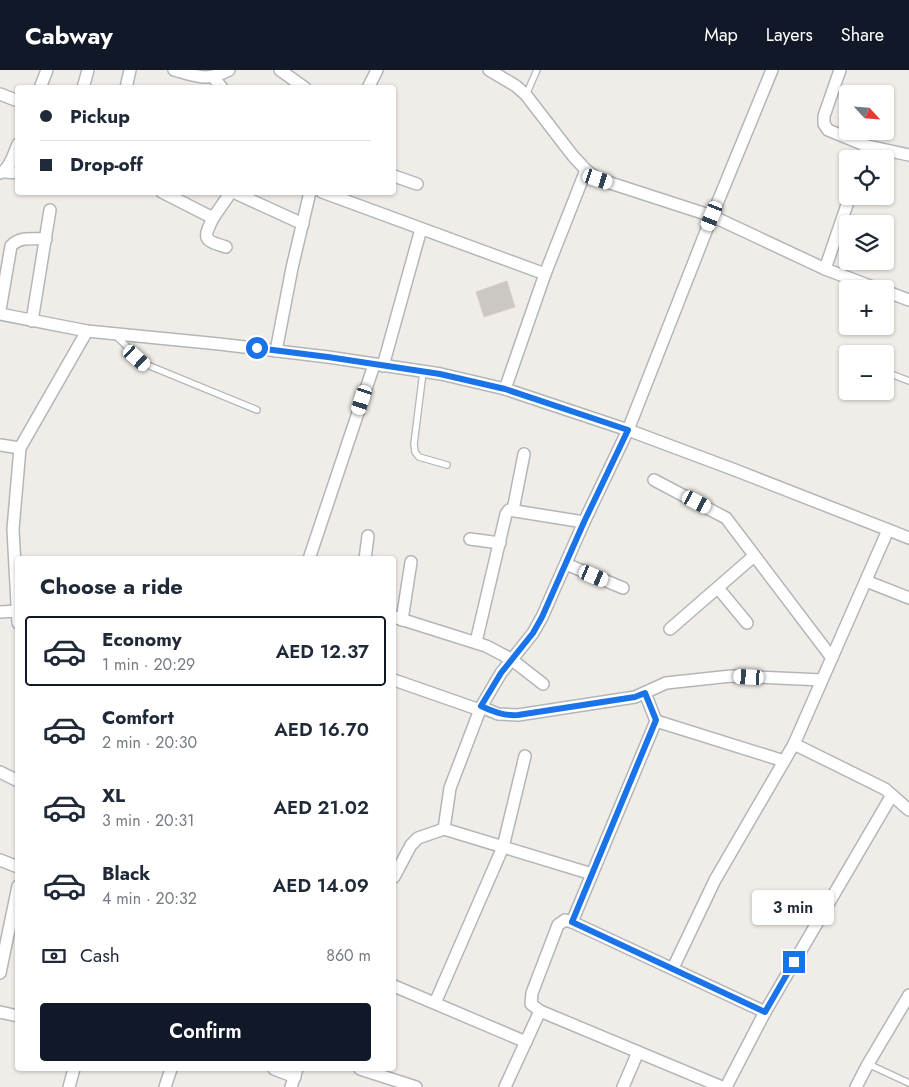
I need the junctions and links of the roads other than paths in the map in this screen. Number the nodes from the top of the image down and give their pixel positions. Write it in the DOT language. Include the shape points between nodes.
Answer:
graph roads {
  1 [pos="48,70"];
  2 [pos="88,70"];
  3 [pos="130,70"];
  4 [pos="174,70"];
  5 [pos="228,70"];
  6 [pos="281,70"];
  7 [pos="377,70"];
  8 [pos="489,70"];
  9 [pos="537,70"];
  10 [pos="772,70"];
  11 [pos="840,70"];
  12 [pos="212,78"];
  13 [pos="41,85"];
  14 [pos="84,85"];
  15 [pos="127,85"];
  16 [pos="219,85"];
  17 [pos="301,85"];
  18 [pos="370,85"];
  19 [pos="0,94"];
  20 [pos="526,96"];
  21 [pos="15,100"];
  22 [pos="867,146"];
  23 [pos="15,149"];
  24 [pos="866,150"];
  25 [pos="909,155"];
  26 [pos="586,170"];
  27 [pos="2,172"];
  28 [pos="15,173"];
  29 [pos="396,177"];
  30 [pos="417,184"];
  31 [pos="168,195"];
  32 [pos="230,195"];
  33 [pos="239,195"];
  34 [pos="309,195"];
  35 [pos="330,195"];
  36 [pos="847,205"];
  37 [pos="50,210"];
  38 [pos="712,216"];
  39 [pos="213,218"];
  40 [pos="303,224"];
  41 [pos="421,229"];
  42 [pos="46,239"];
  43 [pos="226,248"];
  44 [pos="825,269"];
  45 [pos="545,274"];
  46 [pos="854,280"];
  47 [pos="894,294"];
  48 [pos="909,300"];
  49 [pos="0,312"];
  50 [pos="32,321"];
  51 [pos="86,331"];
  52 [pos="115,334"];
  53 [pos="276,351"];
  54 [pos="378,365"];
  55 [pos="422,372"];
  56 [pos="894,375"];
  57 [pos="909,381"];
  58 [pos="505,389"];
  59 [pos="257,410"];
  60 [pos="628,430"];
  61 [pos="0,445"];
  62 [pos="20,448"];
  63 [pos="524,454"];
  64 [pos="446,465"];
  65 [pos="654,480"];
  66 [pos="513,510"];
  67 [pos="584,522"];
  68 [pos="888,530"];
  69 [pos="368,536"];
  70 [pos="909,538"];
  71 [pos="470,539"];
  72 [pos="500,543"];
  73 [pos="15,556"];
  74 [pos="310,556"];
  75 [pos="365,556"];
  76 [pos="754,556"];
  77 [pos="411,562"];
  78 [pos="566,564"];
  79 [pos="866,580"];
  80 [pos="623,588"];
  81 [pos="718,588"];
  82 [pos="909,598"];
  83 [pos="15,611"];
  84 [pos="0,612"];
  85 [pos="398,619"];
  86 [pos="747,623"];
  87 [pos="670,629"];
  88 [pos="476,642"];
  89 [pos="832,658"];
  90 [pos="511,659"];
  91 [pos="822,680"];
  92 [pos="396,681"];
  93 [pos="543,684"];
  94 [pos="645,693"];
  95 [pos="480,708"];
  96 [pos="656,720"];
  97 [pos="794,744"];
  98 [pos="525,756"];
  99 [pos="784,761"];
  100 [pos="0,772"];
  101 [pos="15,780"];
  102 [pos="892,795"];
  103 [pos="909,810"];
  104 [pos="444,830"];
  105 [pos="503,847"];
  106 [pos="399,854"];
  107 [pos="0,860"];
  108 [pos="15,866"];
  109 [pos="396,868"];
  110 [pos="592,874"];
  111 [pos="15,900"];
  112 [pos="572,922"];
  113 [pos="673,968"];
  114 [pos="0,973"];
  115 [pos="396,987"];
  116 [pos="909,995"];
  117 [pos="435,1003"];
  118 [pos="0,1012"];
  119 [pos="540,1012"];
  120 [pos="765,1012"];
  121 [pos="15,1015"];
  122 [pos="526,1042"];
  123 [pos="638,1052"];
  124 [pos="868,1064"];
  125 [pos="74,1071"];
  126 [pos="170,1071"];
  127 [pos="279,1071"];
  128 [pos="365,1071"];
  129 [pos="294,1077"];
  130 [pos="909,1084"];
  131 [pos="401,1085"];
  132 [pos="70,1087"];
  133 [pos="165,1087"];
  134 [pos="416,1087"];
  135 [pos="505,1087"];
  136 [pos="622,1087"];
  137 [pos="724,1087"];
  138 [pos="856,1087"];
  1 -- 13 [label="street"];
  2 -- 14 [label="street"];
  3 -- 15 [label="street"];
  4 -- 12 [label="street"];
  5 -- 12 [label="street"];
  6 -- 17 [label="street"];
  7 -- 18 [label="street"];
  8 -- 20 [label="street"];
  9 -- 20 [label="lane"];
  10 -- 38 [label="street"];
  11 -- 22 [label="street" via="824,124 828,130"];
  12 -- 16 [label="street"];
  19 -- 21 [label="street"];
  20 -- 26 [label="street"];
  22 -- 24 [label="street"];
  22 -- 25 [label="street"];
  23 -- 27 [label="street"];
  26 -- 38 [label="street" via="598,179"];
  26 -- 45 [label="street"];
  27 -- 28 [label="street"];
  29 -- 30 [label="street"];
  31 -- 39 [label="street"];
  32 -- 39 [label="street"];
  33 -- 40 [label="street"];
  34 -- 40 [label="street"];
  35 -- 41 [label="street"];
  36 -- 44 [label="street"];
  37 -- 42 [label="street"];
  38 -- 44 [label="street"];
  38 -- 60 [label="street"];
  39 -- 43 [label="street" via="206,238"];
  40 -- 53 [label="street"];
  41 -- 45 [label="street"];
  41 -- 54 [label="street"];
  42 -- 49 [label="street" via="22,238 12,246"];
  42 -- 50 [label="street"];
  44 -- 46 [label="street"];
  45 -- 58 [label="street"];
  47 -- 48 [label="street"];
  49 -- 50 [label="street"];
  50 -- 51 [label="street"];
  51 -- 52 [label="street"];
  51 -- 62 [label="street"];
  52 -- 53 [label="street"];
  52 -- 59 [label="lane" via="145,364"];
  53 -- 54 [label="street"];
  54 -- 55 [label="street"];
  54 -- 74 [label="street"];
  55 -- 58 [label="street"];
  55 -- 64 [label="lane" via="415,452 419,457"];
  56 -- 57 [label="lane"];
  58 -- 60 [label="street"];
  60 -- 67 [label="street"];
  60 -- 68 [label="street"];
  61 -- 62 [label="street"];
  62 -- 73 [label="street"];
  63 -- 66 [label="street"];
  65 -- 76 [label="street" via="726,518"];
  66 -- 67 [label="street"];
  66 -- 72 [label="street" via="506,514"];
  67 -- 78 [label="street"];
  68 -- 70 [label="street"];
  68 -- 79 [label="street"];
  69 -- 75 [label="street"];
  71 -- 72 [label="street"];
  72 -- 88 [label="street"];
  76 -- 81 [label="street"];
  76 -- 89 [label="street"];
  77 -- 85 [label="street"];
  78 -- 80 [label="street"];
  78 -- 90 [label="street" via="533,633"];
  79 -- 82 [label="street"];
  79 -- 89 [label="street"];
  81 -- 86 [label="street"];
  81 -- 87 [label="street"];
  83 -- 84 [label="street"];
  85 -- 88 [label="street"];
  88 -- 90 [label="street"];
  89 -- 91 [label="street"];
  90 -- 93 [label="street"];
  90 -- 95 [label="street"];
  91 -- 94 [label="street" via="731,676 666,683"];
  91 -- 97 [label="street"];
  92 -- 95 [label="street"];
  94 -- 95 [label="street" via="509,716"];
  94 -- 96 [label="street"];
  95 -- 104 [label="street" via="450,788"];
  96 -- 99 [label="street"];
  96 -- 110 [label="street"];
  97 -- 99 [label="street"];
  97 -- 102 [label="street"];
  98 -- 105 [label="street"];
  99 -- 113 [label="street" via="715,880"];
  100 -- 101 [label="street"];
  102 -- 103 [label="street"];
  102 -- 120 [label="street"];
  104 -- 105 [label="street"];
  104 -- 106 [label="street" via="418,838"];
  105 -- 110 [label="street"];
  105 -- 117 [label="street"];
  106 -- 109 [label="street"];
  107 -- 108 [label="street"];
  110 -- 112 [label="street"];
  111 -- 114 [label="street"];
  112 -- 113 [label="street"];
  112 -- 119 [label="street" via="565,920 558,924 532,993 532,1004"];
  113 -- 120 [label="street"];
  115 -- 117 [label="street"];
  116 -- 124 [label="street"];
  117 -- 122 [label="street"];
  118 -- 121 [label="street"];
  119 -- 122 [label="street"];
  119 -- 123 [label="street"];
  120 -- 137 [label="street"];
  122 -- 135 [label="street"];
  123 -- 136 [label="street"];
  123 -- 137 [label="street"];
  124 -- 130 [label="lane"];
  124 -- 138 [label="street"];
  125 -- 132 [label="street"];
  126 -- 133 [label="street"];
  127 -- 129 [label="street"];
  128 -- 131 [label="street"];
  131 -- 134 [label="street"];
}
